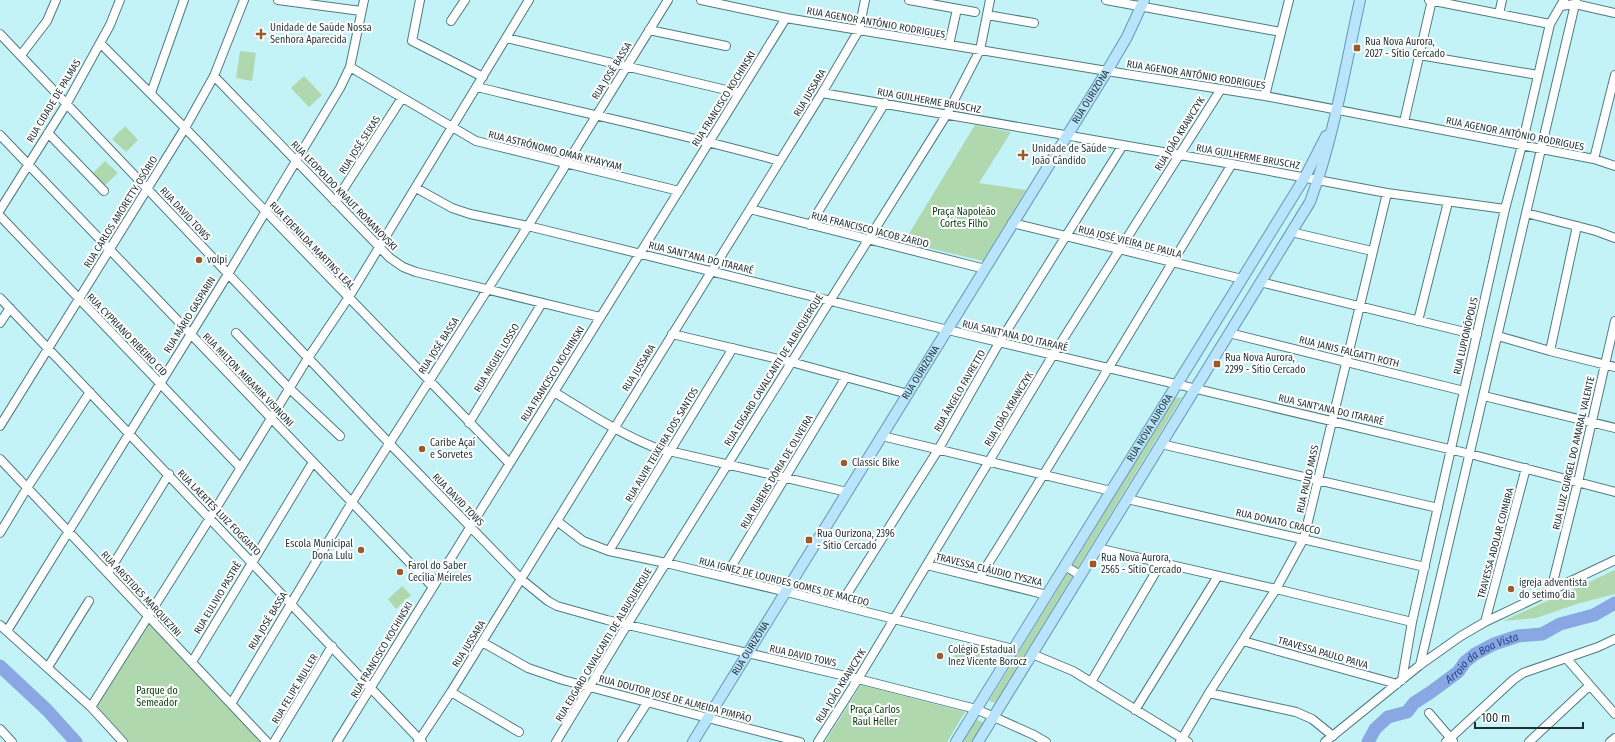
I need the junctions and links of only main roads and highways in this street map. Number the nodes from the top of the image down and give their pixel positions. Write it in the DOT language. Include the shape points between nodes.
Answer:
graph roads {
  1 [pos="1360,0"];
  2 [pos="1143,3"];
  3 [pos="1336,110"];
  4 [pos="693,742"];
  5 [pos="956,742"];
  6 [pos="978,742"];
  1 -- 3 [label="main road, RUA NOVA AURORA"];
  2 -- 4 [label="main road, RUA OURIZONA" via="1107,71"];
  3 -- 5 [label="main road, RUA NOVA AURORA" via="1325,139 1305,177"];
  3 -- 6 [label="main road, RUA NOVA AURORA" via="1310,202"];
}
